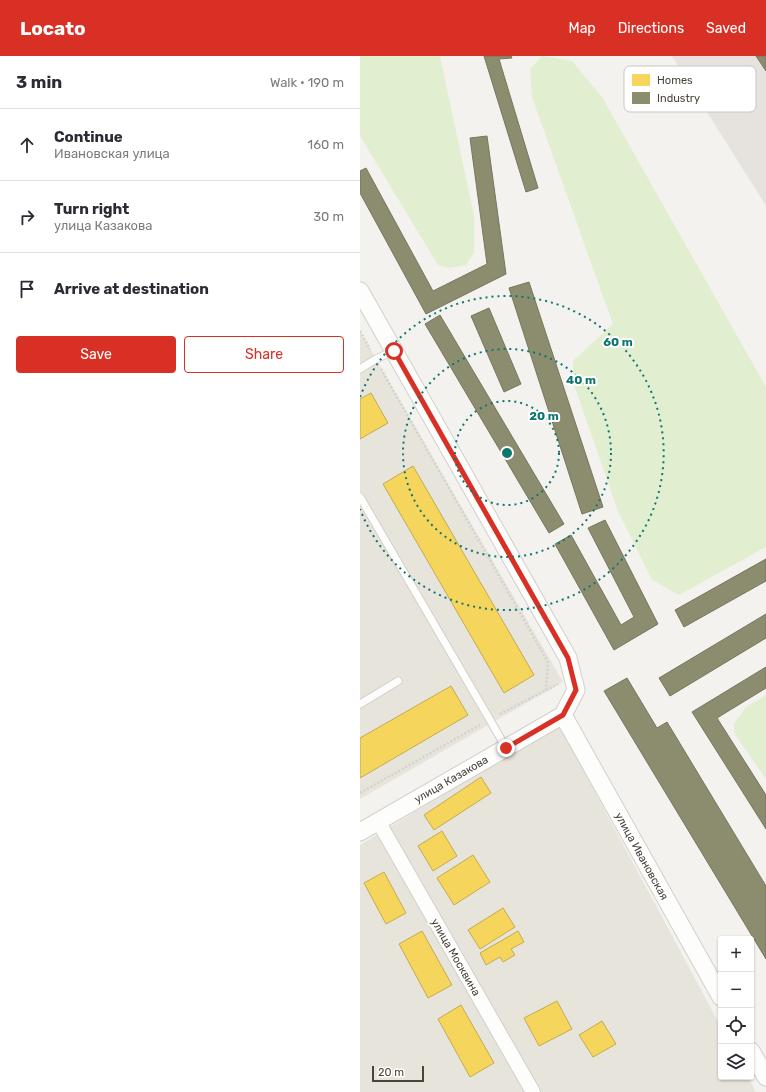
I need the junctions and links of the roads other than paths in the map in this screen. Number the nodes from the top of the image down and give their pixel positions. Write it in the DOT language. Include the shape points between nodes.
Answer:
graph roads {
  1 [pos="360,291"];
  2 [pos="394,351"];
  3 [pos="360,369"];
  4 [pos="360,497"];
  5 [pos="398,682"];
  6 [pos="360,704"];
  7 [pos="563,715"];
  8 [pos="506,748"];
  9 [pos="378,821"];
  10 [pos="360,832"];
  11 [pos="718,992"];
  12 [pos="754,1055"];
  13 [pos="766,1077"];
  14 [pos="533,1092"];
  1 -- 2 [label="street"];
  2 -- 3 [label="lane"];
  2 -- 7 [label="street" via="568,658 576,690"];
  4 -- 8 [label="lane"];
  5 -- 6 [label="lane"];
  7 -- 8 [label="street, улица Казакова"];
  7 -- 11 [label="street, улица Ивановская"];
  8 -- 9 [label="street, улица Казакова"];
  9 -- 10 [label="street, улица Казакова"];
  9 -- 14 [label="street, улица Москвина"];
  12 -- 13 [label="street"];
}
